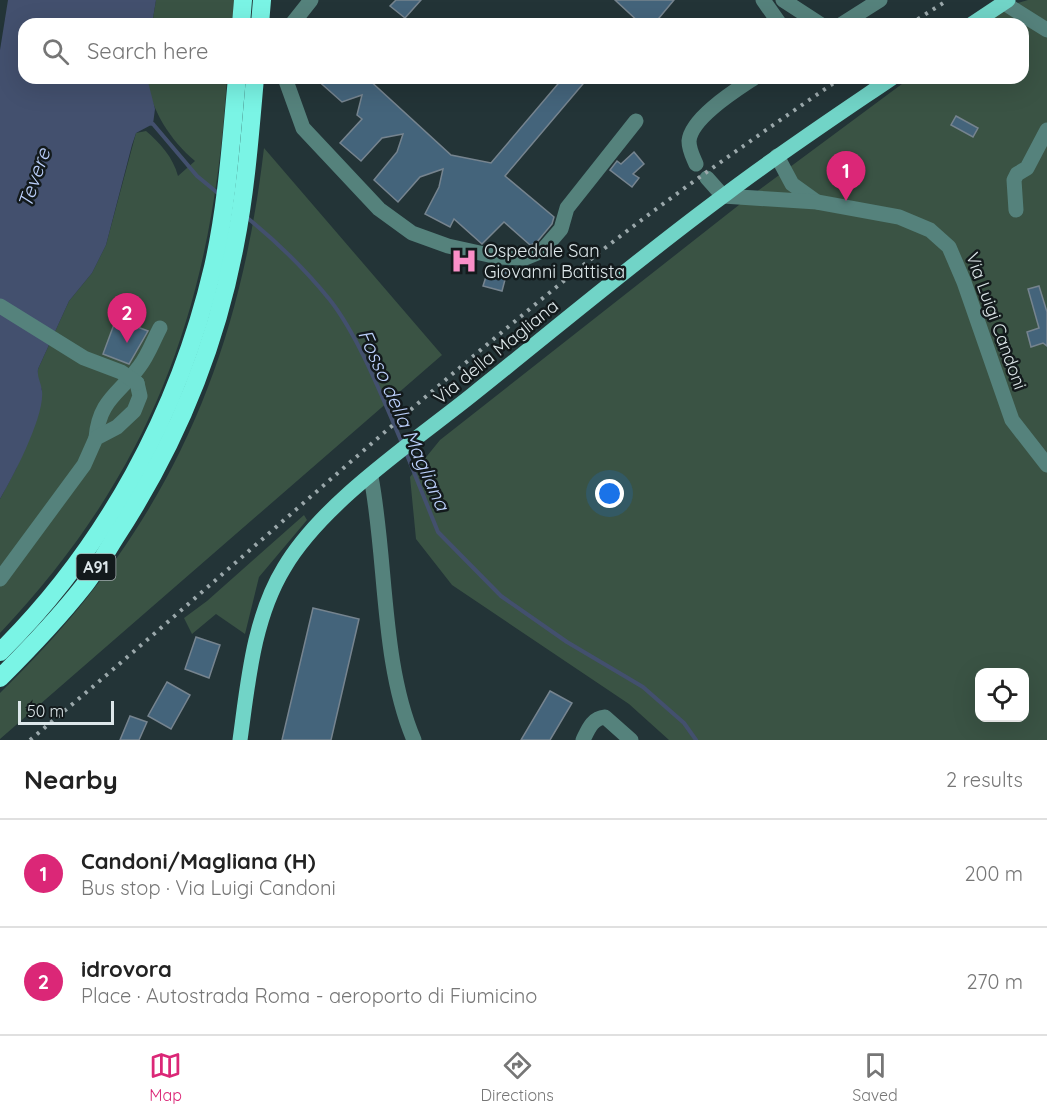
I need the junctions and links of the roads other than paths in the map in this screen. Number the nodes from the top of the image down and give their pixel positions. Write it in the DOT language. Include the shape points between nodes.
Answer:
graph roads {
  1 [pos="243,0"];
  2 [pos="262,0"];
  3 [pos="311,0"];
  4 [pos="763,0"];
  5 [pos="783,0"];
  6 [pos="1006,1"];
  7 [pos="870,3"];
  8 [pos="242,18"];
  9 [pos="260,18"];
  10 [pos="297,18"];
  11 [pos="776,18"];
  12 [pos="811,18"];
  13 [pos="850,18"];
  14 [pos="981,18"];
  15 [pos="1047,30"];
  16 [pos="236,84"];
  17 [pos="254,84"];
  18 [pos="287,84"];
  19 [pos="746,84"];
  20 [pos="883,84"];
  21 [pos="636,121"];
  22 [pos="1047,130"];
  23 [pos="777,156"];
  24 [pos="696,164"];
  25 [pos="707,178"];
  26 [pos="723,196"];
  27 [pos="817,202"];
  28 [pos="1016,210"];
  29 [pos="0,306"];
  30 [pos="159,328"];
  31 [pos="164,437"];
  32 [pos="96,438"];
  33 [pos="1047,465"];
  34 [pos="371,477"];
  35 [pos="0,579"];
  36 [pos="0,652"];
  37 [pos="0,678"];
  38 [pos="240,740"];
  39 [pos="414,740"];
  40 [pos="583,740"];
  41 [pos="631,740"];
  1 -- 8 [label="highway"];
  2 -- 9 [label="highway"];
  3 -- 10 [label="street"];
  4 -- 11 [label="street"];
  5 -- 12 [label="street"];
  6 -- 14 [label="main road"];
  6 -- 15 [label="street"];
  7 -- 13 [label="street"];
  16 -- 31 [label="highway, A91" via="213,266"];
  17 -- 31 [label="highway, A91" via="235,247 214,332"];
  18 -- 21 [label="street" via="303,128 380,209 412,233 498,257 525,258 542,251 561,229 567,208"];
  19 -- 24 [label="street" via="707,113 693,131 689,145"];
  20 -- 23 [label="main road, Via della Magliana"];
  22 -- 28 [label="street" via="1027,168 1014,180"];
  23 -- 26 [label="main road, Via della Magliana"];
  23 -- 27 [label="street, Via Luigi Candoni" via="792,184"];
  25 -- 26 [label="street"];
  26 -- 27 [label="street, Via Luigi Candoni"];
  26 -- 34 [label="main road, Via della Magliana"];
  27 -- 33 [label="street, Via Luigi Candoni" via="899,216 930,230 949,247 1012,420"];
  29 -- 32 [label="street, bridge" via="84,358 121,372 137,383 140,396 134,411 117,427"];
  30 -- 32 [label="street" via="140,366 107,401 97,422"];
  31 -- 36 [label="highway, A91" via="75,567"];
  31 -- 37 [label="highway, A91" via="141,498 85,585 49,629"];
  32 -- 35 [label="street" via="84,465"];
  34 -- 38 [label="main road, Via della Magliana" via="317,523 276,582 254,650"];
  34 -- 39 [label="street" via="397,692"];
  40 -- 41 [label="street" via="592,724 605,717"];
}
